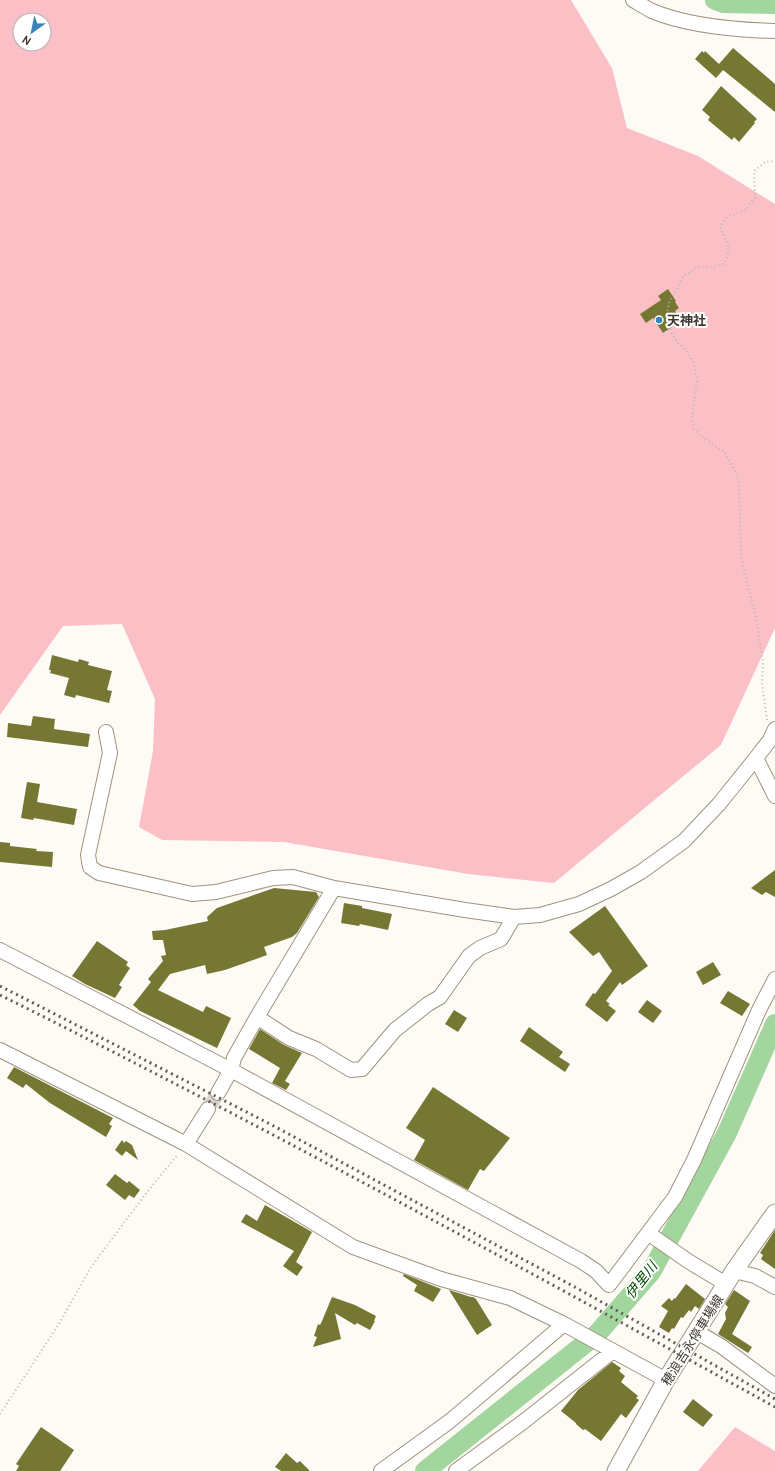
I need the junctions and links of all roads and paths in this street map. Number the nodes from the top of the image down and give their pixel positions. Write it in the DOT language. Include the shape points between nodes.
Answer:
graph roads {
  1 [pos="633,0"];
  2 [pos="775,31"];
  3 [pos="775,161"];
  4 [pos="106,732"];
  5 [pos="772,735"];
  6 [pos="756,758"];
  7 [pos="775,796"];
  8 [pos="334,888"];
  9 [pos="514,917"];
  10 [pos="0,950"];
  11 [pos="775,979"];
  12 [pos="257,1017"];
  13 [pos="0,1050"];
  14 [pos="231,1070"];
  15 [pos="218,1093"];
  16 [pos="208,1109"];
  17 [pos="186,1144"];
  18 [pos="775,1214"];
  19 [pos="648,1233"];
  20 [pos="730,1278"];
  21 [pos="775,1288"];
  22 [pos="564,1324"];
  23 [pos="696,1332"];
  24 [pos="613,1351"];
  25 [pos="666,1380"];
  26 [pos="775,1386"];
  27 [pos="0,1414"];
  28 [pos="381,1471"];
  29 [pos="456,1471"];
  30 [pos="616,1471"];
  1 -- 2 [label="street" via="652,10 677,18 745,30"];
  3 -- 5 [label="path" via="765,162 754,171 755,197 747,209 727,217 720,227 729,247 726,260 723,264 711,267 697,267 683,277 667,312 672,334 694,363 697,381 692,416 694,429 725,453 739,482 741,558 758,621 763,663 762,684"];
  4 -- 8 [label="street" via="110,753 88,856 90,867 99,872 192,894 216,892 273,878 293,877"];
  5 -- 6 [label="street"];
  6 -- 7 [label="street"];
  6 -- 9 [label="street" via="719,804 684,841 641,872 578,904 540,915"];
  8 -- 9 [label="street"];
  8 -- 12 [label="street"];
  9 -- 12 [label="street" via="501,939 469,956 440,997 395,1030 362,1069 351,1070 316,1049 289,1038"];
  10 -- 14 [label="street"];
  11 -- 19 [label="street" via="758,1010 694,1160 675,1197"];
  12 -- 14 [label="street" via="234,1058"];
  13 -- 17 [label="street"];
  14 -- 15 [label="street"];
  14 -- 19 [label="street" via="581,1261 596,1271 609,1285"];
  16 -- 17 [label="street"];
  17 -- 22 [label="street" via="353,1247 441,1279 510,1298"];
  17 -- 27 [label="path" via="91,1268"];
  18 -- 20 [label="main road, 穂浪吉永停車場線"];
  19 -- 20 [label="street" via="688,1261"];
  20 -- 21 [label="street" via="755,1276"];
  20 -- 23 [label="main road, 穂浪吉永停車場線"];
  22 -- 24 [label="street"];
  22 -- 28 [label="street" via="450,1420"];
  23 -- 25 [label="main road, 穂浪吉永停車場線"];
  23 -- 26 [label="street" via="721,1346"];
  24 -- 25 [label="street"];
  24 -- 29 [label="street"];
  25 -- 30 [label="main road, 穂浪吉永停車場線"];
}
